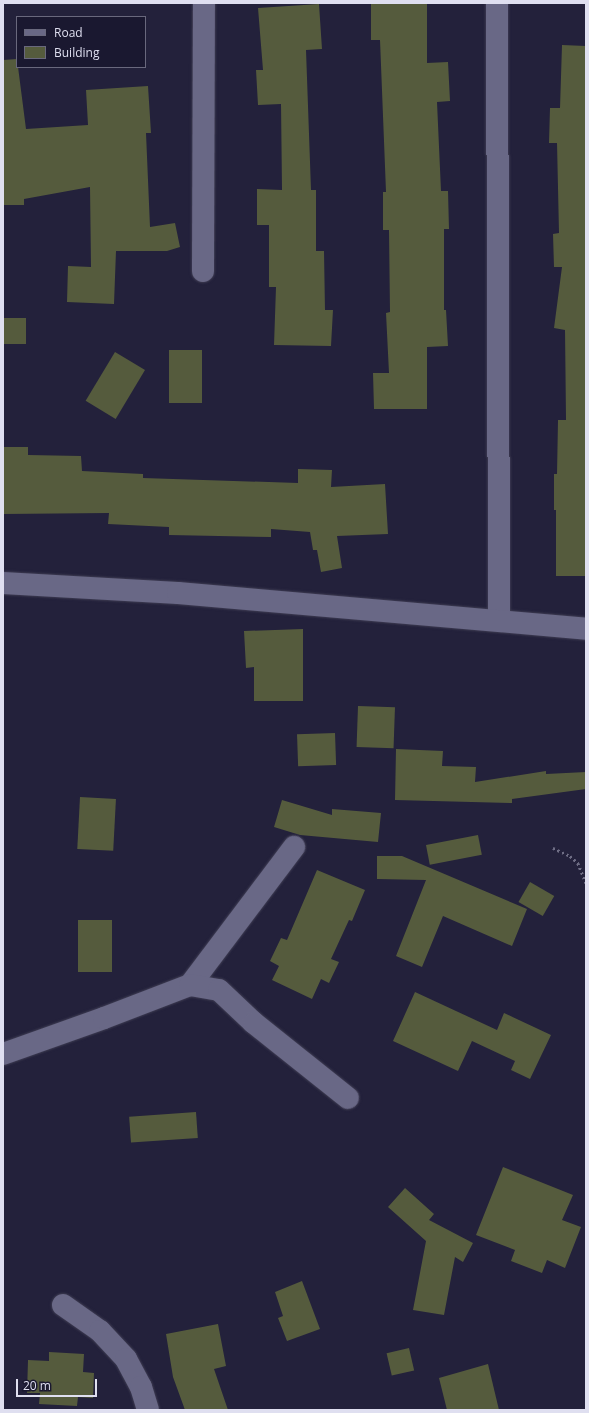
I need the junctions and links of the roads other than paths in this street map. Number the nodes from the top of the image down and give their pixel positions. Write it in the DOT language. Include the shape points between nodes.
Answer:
graph roads {
  1 [pos="204,3"];
  2 [pos="497,3"];
  3 [pos="203,271"];
  4 [pos="3,582"];
  5 [pos="499,620"];
  6 [pos="586,630"];
  7 [pos="294,847"];
  8 [pos="190,985"];
  9 [pos="3,1054"];
  10 [pos="348,1098"];
  11 [pos="63,1305"];
  12 [pos="148,1410"];
  1 -- 3 [label="street"];
  2 -- 5 [label="street"];
  4 -- 5 [label="street" via="178,593"];
  5 -- 6 [label="street"];
  7 -- 8 [label="street"];
  8 -- 9 [label="street"];
  8 -- 10 [label="street" via="219,990 254,1023"];
  11 -- 12 [label="street" via="100,1331 126,1359 141,1387"];
}
